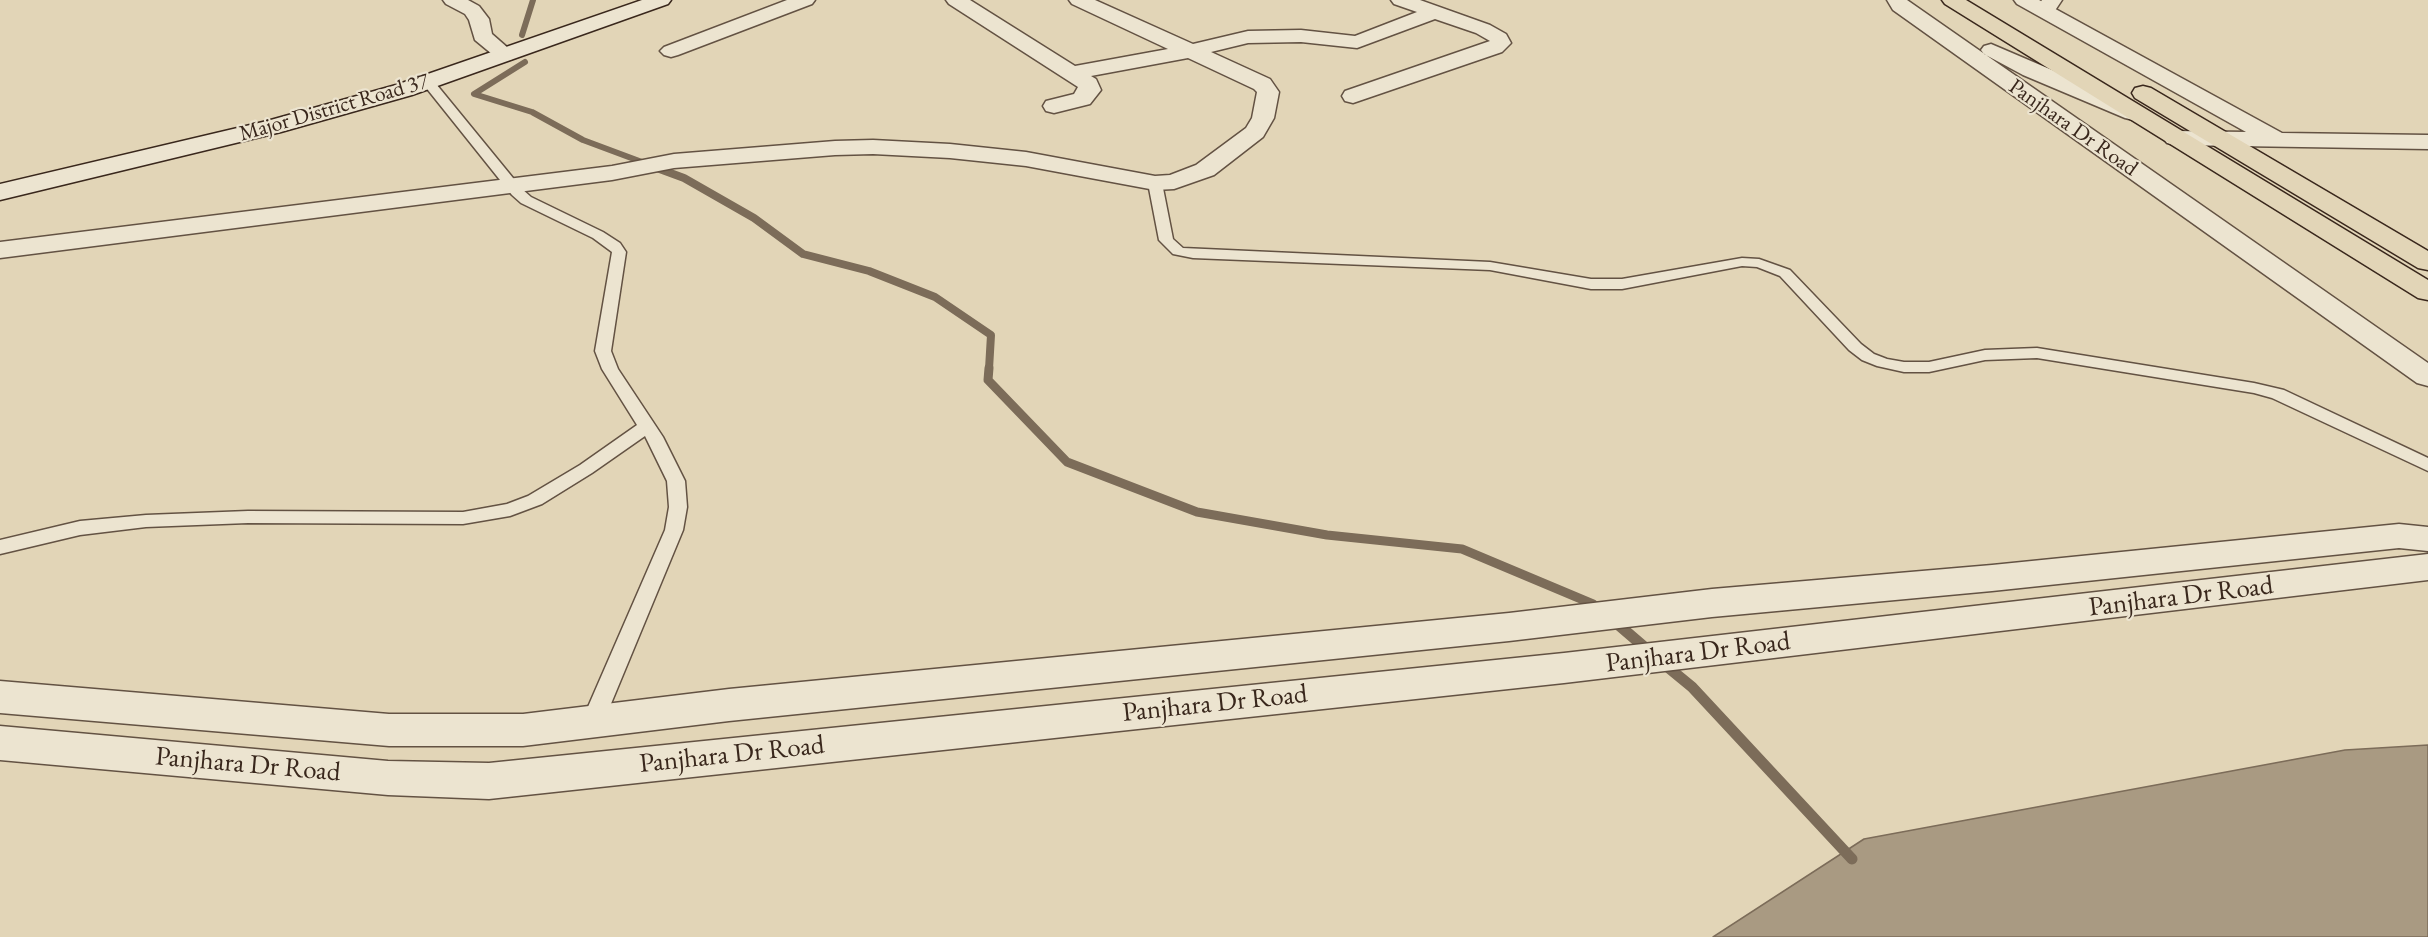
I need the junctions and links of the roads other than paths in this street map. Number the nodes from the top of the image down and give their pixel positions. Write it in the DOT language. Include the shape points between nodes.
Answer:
graph roads {
  1 [pos="453,0"];
  2 [pos="661,0"];
  3 [pos="805,0"];
  4 [pos="956,0"];
  5 [pos="1079,0"];
  6 [pos="1401,0"];
  7 [pos="1897,0"];
  8 [pos="1912,0"];
  9 [pos="1952,0"];
  10 [pos="1983,0"];
  11 [pos="2024,0"];
  12 [pos="775,4"];
  13 [pos="2049,5"];
  14 [pos="1436,12"];
  15 [pos="671,51"];
  16 [pos="1191,51"];
  17 [pos="505,55"];
  18 [pos="1072,73"];
  19 [pos="428,82"];
  20 [pos="1353,96"];
  21 [pos="1054,106"];
  22 [pos="2138,115"];
  23 [pos="2175,138"];
  24 [pos="2222,138"];
  25 [pos="2276,139"];
  26 [pos="2428,142"];
  27 [pos="1155,183"];
  28 [pos="511,185"];
  29 [pos="0,192"];
  30 [pos="0,250"];
  31 [pos="2428,262"];
  32 [pos="2428,292"];
  33 [pos="2428,377"];
  34 [pos="646,426"];
  35 [pos="2428,465"];
  36 [pos="2428,539"];
  37 [pos="0,547"];
  38 [pos="2428,567"];
  39 [pos="0,697"];
  40 [pos="592,723"];
  41 [pos="523,730"];
  42 [pos="0,743"];
  43 [pos="500,779"];
  1 -- 17 [label="street" via="472,10 479,19 482,36"];
  2 -- 17 [label="street, Major District Road 37"];
  3 -- 12 [label="street"];
  4 -- 18 [label="street"];
  5 -- 16 [label="street"];
  6 -- 14 [label="street"];
  7 -- 33 [label="street, Panjhara Dr Road" via="1900,6"];
  8 -- 22 [label="street" via="1995,52"];
  9 -- 22 [label="highway"];
  10 -- 24 [label="highway"];
  11 -- 13 [label="street"];
  12 -- 15 [label="street"];
  13 -- 25 [label="street"];
  14 -- 16 [label="street" via="1357,42 1301,36 1248,37"];
  14 -- 20 [label="street" via="1483,28 1501,43"];
  16 -- 18 [label="street"];
  16 -- 27 [label="street" via="1262,84 1268,92 1263,118 1242,144 1205,170 1174,182"];
  17 -- 19 [label="street, Major District Road 37"];
  18 -- 21 [label="street" via="1088,84 1088,95"];
  19 -- 28 [label="lane"];
  19 -- 29 [label="street, Major District Road 37" via="273,127"];
  22 -- 23 [label="highway"];
  23 -- 24 [label="street"];
  23 -- 32 [label="highway"];
  24 -- 25 [label="street"];
  24 -- 31 [label="highway"];
  25 -- 26 [label="street"];
  27 -- 28 [label="street" via="1026,159 873,147 691,159"];
  27 -- 35 [label="lane" via="1166,240 1178,251 1490,266 1592,284 1622,284 1742,262 1760,263 1785,273 1855,347 1883,363 1929,367 1985,355 2037,353 2254,388 2298,403"];
  28 -- 30 [label="street"];
  28 -- 34 [label="lane" via="526,200 598,235 619,252 603,351"];
  34 -- 37 [label="lane" via="586,469 535,500 510,510 463,518 248,517 146,521 80,528"];
  34 -- 40 [label="lane" via="676,481 678,507 674,530"];
  36 -- 40 [label="street, Panjhara Dr Road" via="2399,536 1712,603 729,705"];
  38 -- 43 [label="street, Panjhara Dr Road" via="1564,668"];
  39 -- 41 [label="street, Panjhara Dr Road" via="389,730"];
  40 -- 41 [label="street, Panjhara Dr Road"];
  41 -- 43 [label="street"];
  42 -- 43 [label="street, Panjhara Dr Road" via="388,778"];
}
